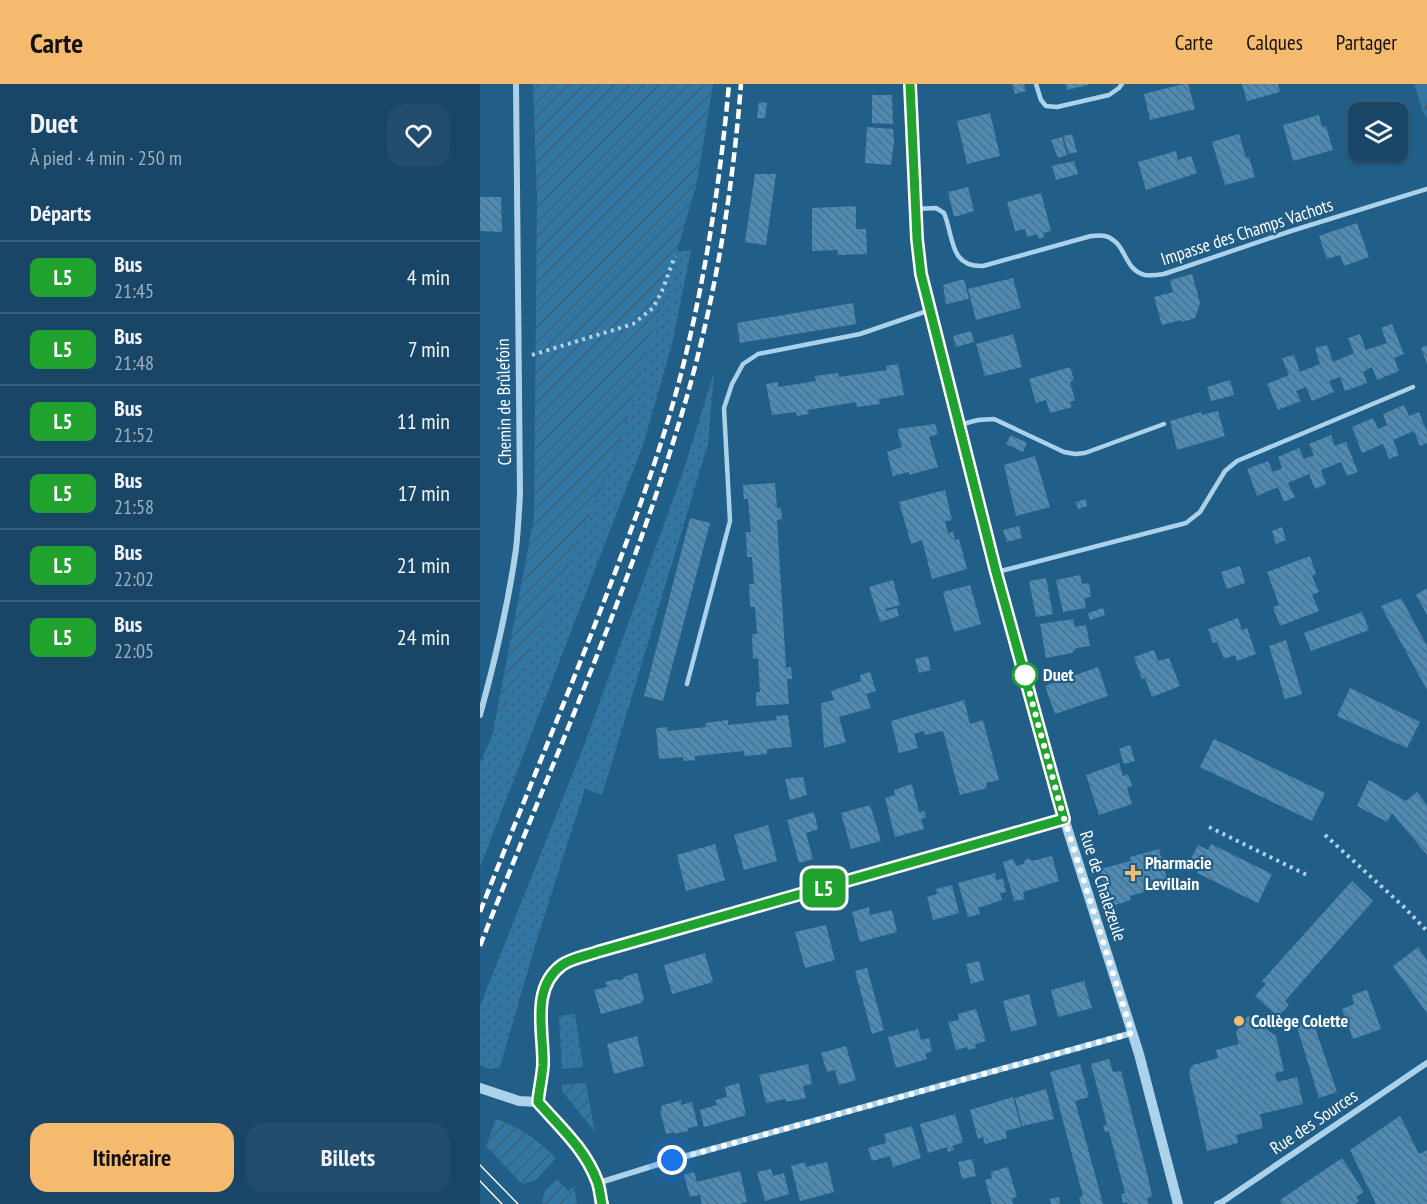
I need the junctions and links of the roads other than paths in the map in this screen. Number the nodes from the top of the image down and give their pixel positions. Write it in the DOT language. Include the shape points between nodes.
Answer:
graph roads {
  1 [pos="516,84"];
  2 [pos="910,84"];
  3 [pos="1036,84"];
  4 [pos="1122,84"];
  5 [pos="1427,189"];
  6 [pos="916,209"];
  7 [pos="930,310"];
  8 [pos="1413,387"];
  9 [pos="1164,424"];
  10 [pos="959,425"];
  11 [pos="996,572"];
  12 [pos="687,684"];
  13 [pos="480,715"];
  14 [pos="1064,819"];
  15 [pos="1132,1033"];
  16 [pos="1427,1063"];
  17 [pos="480,1088"];
  18 [pos="538,1102"];
  19 [pos="598,1183"];
  20 [pos="602,1204"];
  21 [pos="1178,1204"];
  22 [pos="1218,1204"];
  1 -- 13 [label="street, Chemin de Brûlefoin" via="520,494 508,601"];
  2 -- 6 [label="street, Rue de Chalezeule"];
  3 -- 4 [label="lane" via="1046,106 1057,107 1109,95"];
  5 -- 6 [label="lane, Impasse des Champs Vachots" via="1164,274 1147,276 1131,268 1120,245 1106,236 1091,236 973,266 961,260 955,251 944,213 936,208"];
  6 -- 7 [label="street, Rue de Chalezeule" via="921,274"];
  7 -- 10 [label="street, Rue de Chalezeule"];
  7 -- 12 [label="lane" via="860,334 758,354 743,364 724,408 730,521"];
  8 -- 11 [label="lane" via="1237,461 1225,471 1200,512 1186,523"];
  9 -- 10 [label="lane" via="1075,454 994,419"];
  10 -- 11 [label="street, Rue de Chalezeule"];
  11 -- 14 [label="street, Rue de Chalezeule"];
  14 -- 15 [label="street, Rue de Chalezeule"];
  14 -- 18 [label="street" via="562,965 544,991 540,1012 543,1065"];
  15 -- 19 [label="street"];
  15 -- 21 [label="street, Rue de Chalezeule"];
  16 -- 22 [label="street, Rue des Sources"];
  17 -- 18 [label="street" via="519,1101"];
  18 -- 19 [label="street" via="582,1152"];
  19 -- 20 [label="street"];
}
